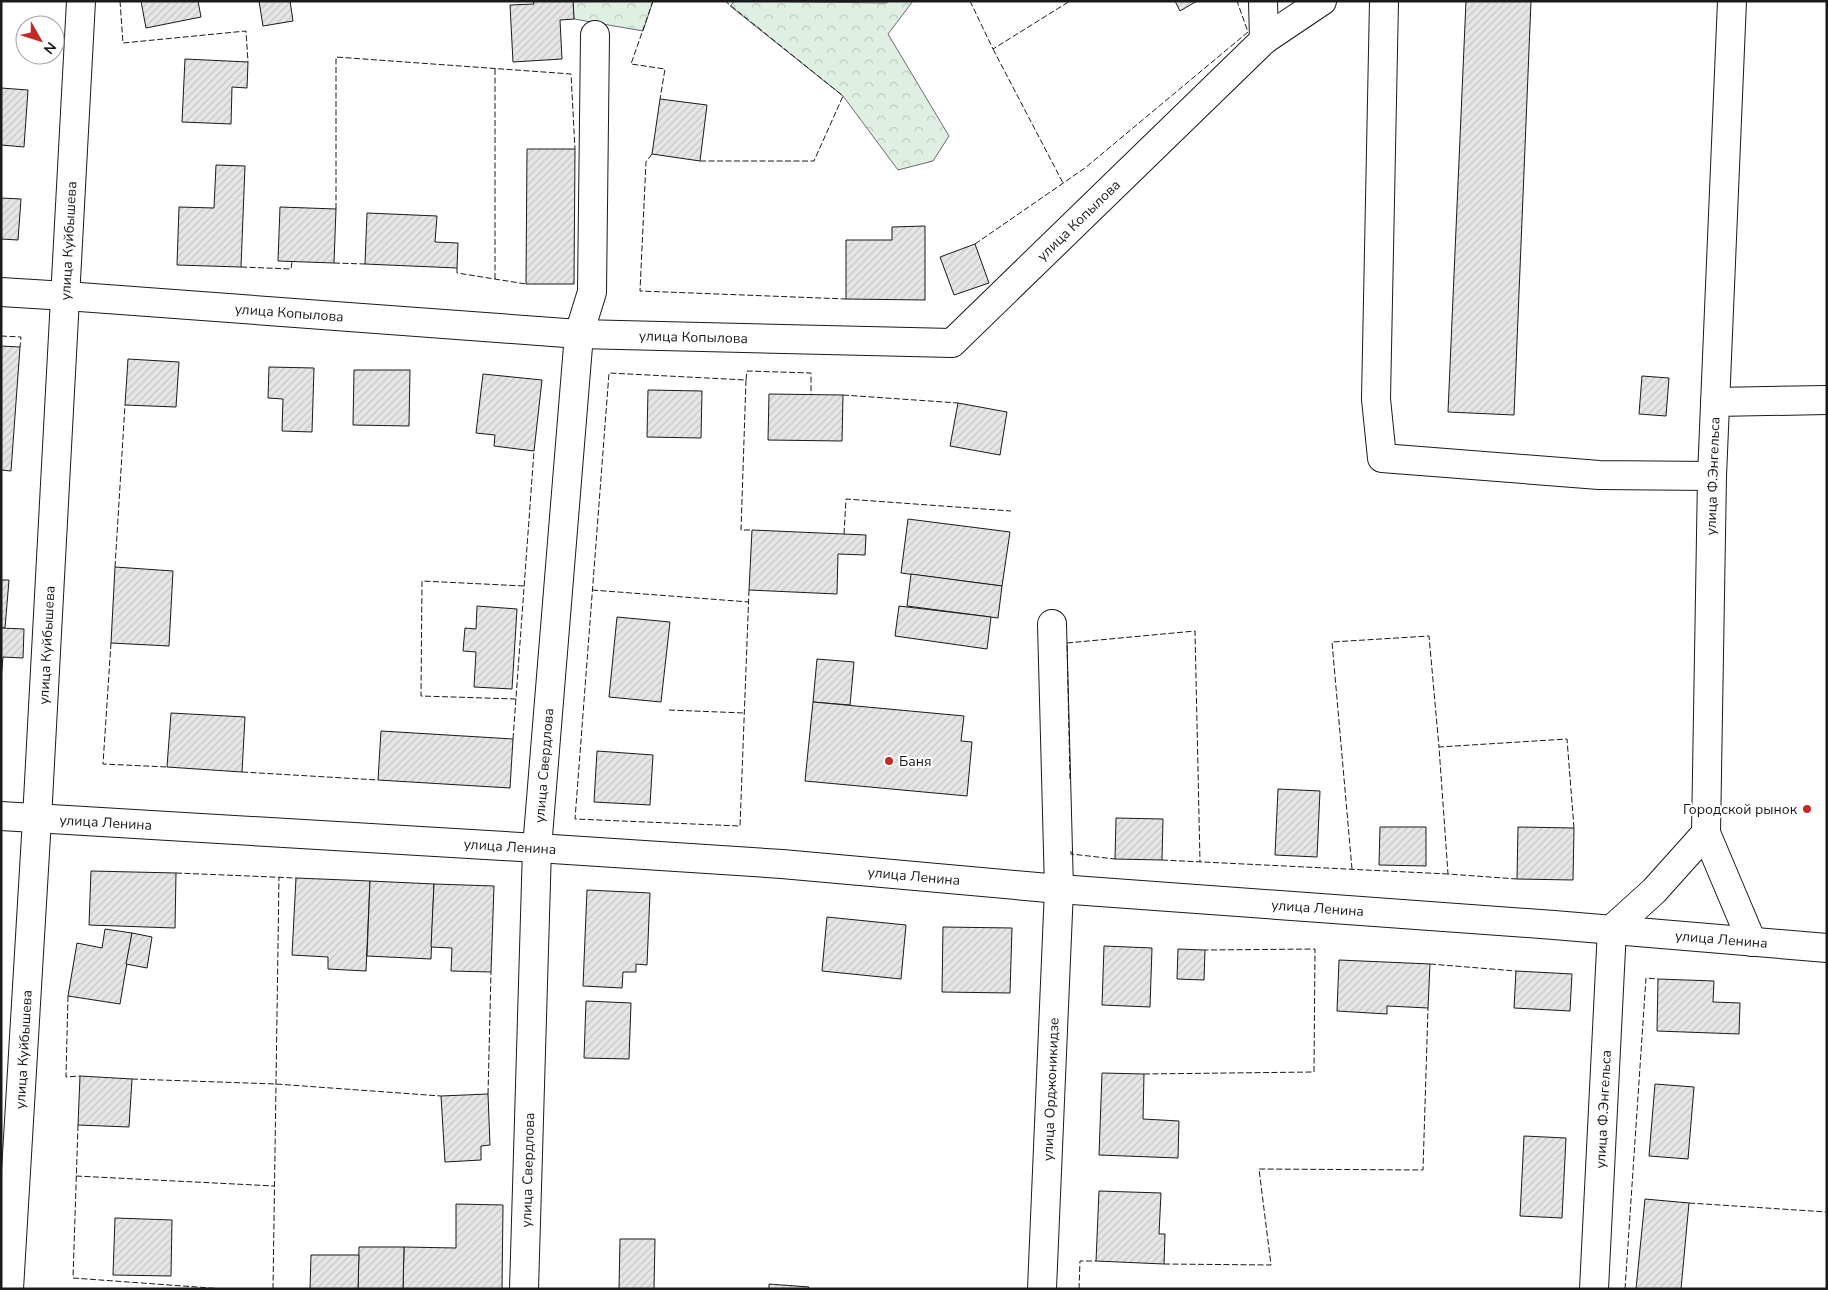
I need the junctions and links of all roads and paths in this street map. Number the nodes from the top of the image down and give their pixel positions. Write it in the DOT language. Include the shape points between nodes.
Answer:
graph roads {
  1 [pos="81,1"];
  2 [pos="1263,1"];
  3 [pos="1322,1"];
  4 [pos="1384,1"];
  5 [pos="1732,1"];
  6 [pos="595,35"];
  7 [pos="1264,40"];
  8 [pos="1,292"];
  9 [pos="66,296"];
  10 [pos="579,334"];
  11 [pos="1827,400"];
  12 [pos="1716,402"];
  13 [pos="1712,476"];
  14 [pos="1052,624"];
  15 [pos="1,816"];
  16 [pos="37,819"];
  17 [pos="1706,833"];
  18 [pos="537,848"];
  19 [pos="1059,889"];
  20 [pos="1612,929"];
  21 [pos="1752,942"];
  22 [pos="1827,948"];
  23 [pos="9,1289"];
  24 [pos="524,1289"];
  25 [pos="1042,1289"];
  26 [pos="1594,1289"];
  1 -- 9 [label="street, улица Куйбышева"];
  2 -- 7 [label="street"];
  3 -- 7 [label="street, улица Копылова"];
  4 -- 13 [label="street" via="1376,399 1382,458 1599,475"];
  5 -- 12 [label="street, улица Ф.Энгельса"];
  6 -- 10 [label="street, улица Свердлова" via="592,292"];
  7 -- 10 [label="street, улица Копылова" via="952,343"];
  8 -- 9 [label="street, улица Копылова"];
  9 -- 10 [label="street, улица Копылова"];
  9 -- 16 [label="street, улица Куйбышева"];
  10 -- 18 [label="street, улица Свердлова"];
  11 -- 12 [label="street"];
  12 -- 13 [label="street, улица Ф.Энгельса"];
  13 -- 17 [label="street, улица Ф.Энгельса"];
  14 -- 19 [label="street, улица Орджоникидзе"];
  15 -- 16 [label="street, улица Ленина"];
  16 -- 18 [label="street, улица Ленина"];
  16 -- 23 [label="street, улица Куйбышева"];
  17 -- 20 [label="street" via="1654,891"];
  17 -- 21 [label="street, улица Ф.Энгельса"];
  18 -- 19 [label="street, улица Ленина" via="782,864"];
  18 -- 24 [label="street, улица Свердлова"];
  19 -- 20 [label="street, улица Ленина"];
  19 -- 25 [label="street, улица Орджоникидзе"];
  20 -- 21 [label="street, улица Ленина"];
  20 -- 26 [label="street, улица Ф.Энгельса"];
  21 -- 22 [label="street, улица Ленина"];
}
